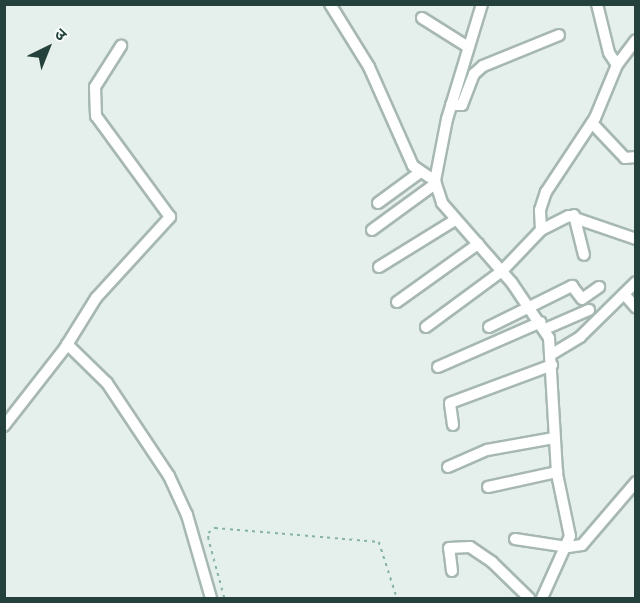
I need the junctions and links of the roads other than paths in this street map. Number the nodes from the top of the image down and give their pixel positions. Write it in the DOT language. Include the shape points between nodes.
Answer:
graph roads {
  1 [pos="330,4"];
  2 [pos="482,4"];
  3 [pos="597,4"];
  4 [pos="422,18"];
  5 [pos="559,35"];
  6 [pos="636,40"];
  7 [pos="121,46"];
  8 [pos="468,47"];
  9 [pos="617,65"];
  10 [pos="451,105"];
  11 [pos="592,123"];
  12 [pos="636,157"];
  13 [pos="419,173"];
  14 [pos="435,182"];
  15 [pos="378,203"];
  16 [pos="574,215"];
  17 [pos="455,220"];
  18 [pos="372,230"];
  19 [pos="541,230"];
  20 [pos="635,238"];
  21 [pos="478,244"];
  22 [pos="584,255"];
  23 [pos="379,267"];
  24 [pos="502,272"];
  25 [pos="636,282"];
  26 [pos="599,286"];
  27 [pos="624,294"];
  28 [pos="397,302"];
  29 [pos="529,305"];
  30 [pos="636,308"];
  31 [pos="589,310"];
  32 [pos="543,325"];
  33 [pos="426,327"];
  34 [pos="489,327"];
  35 [pos="67,345"];
  36 [pos="552,359"];
  37 [pos="438,367"];
  38 [pos="453,425"];
  39 [pos="4,426"];
  40 [pos="554,438"];
  41 [pos="448,467"];
  42 [pos="557,472"];
  43 [pos="636,482"];
  44 [pos="488,487"];
  45 [pos="515,539"];
  46 [pos="568,546"];
  47 [pos="452,571"];
  48 [pos="211,598"];
  49 [pos="529,598"];
  50 [pos="542,598"];
  1 -- 13 [label="street" via="369,67"];
  2 -- 8 [label="street"];
  3 -- 9 [label="street" via="609,53"];
  4 -- 8 [label="street"];
  5 -- 10 [label="street" via="483,66 474,74 463,104"];
  6 -- 9 [label="street"];
  7 -- 35 [label="street" via="95,87 96,116 170,217 96,298"];
  8 -- 10 [label="street"];
  9 -- 11 [label="street"];
  10 -- 14 [label="street"];
  11 -- 12 [label="street" via="625,158"];
  11 -- 19 [label="street" via="546,192 540,210"];
  13 -- 14 [label="street"];
  13 -- 15 [label="street"];
  14 -- 17 [label="street" via="439,197"];
  14 -- 18 [label="street"];
  16 -- 19 [label="street"];
  16 -- 20 [label="street"];
  16 -- 22 [label="street"];
  17 -- 21 [label="street"];
  17 -- 23 [label="street"];
  19 -- 24 [label="street"];
  21 -- 24 [label="street"];
  21 -- 28 [label="street"];
  24 -- 29 [label="street"];
  24 -- 33 [label="street"];
  25 -- 27 [label="street"];
  26 -- 29 [label="street" via="582,299 573,286"];
  27 -- 30 [label="street"];
  27 -- 36 [label="street"];
  29 -- 32 [label="street"];
  29 -- 34 [label="street"];
  31 -- 32 [label="street"];
  32 -- 36 [label="street"];
  32 -- 37 [label="street"];
  35 -- 39 [label="street"];
  35 -- 48 [label="street" via="106,383 172,481 187,515"];
  36 -- 38 [label="street" via="450,403"];
  36 -- 40 [label="street"];
  40 -- 41 [label="street" via="487,450"];
  40 -- 42 [label="street"];
  42 -- 44 [label="street"];
  42 -- 46 [label="street" via="570,528"];
  43 -- 46 [label="street" via="584,543"];
  45 -- 46 [label="street"];
  46 -- 50 [label="street"];
  47 -- 49 [label="street" via="449,548 470,547 492,562"];
}
